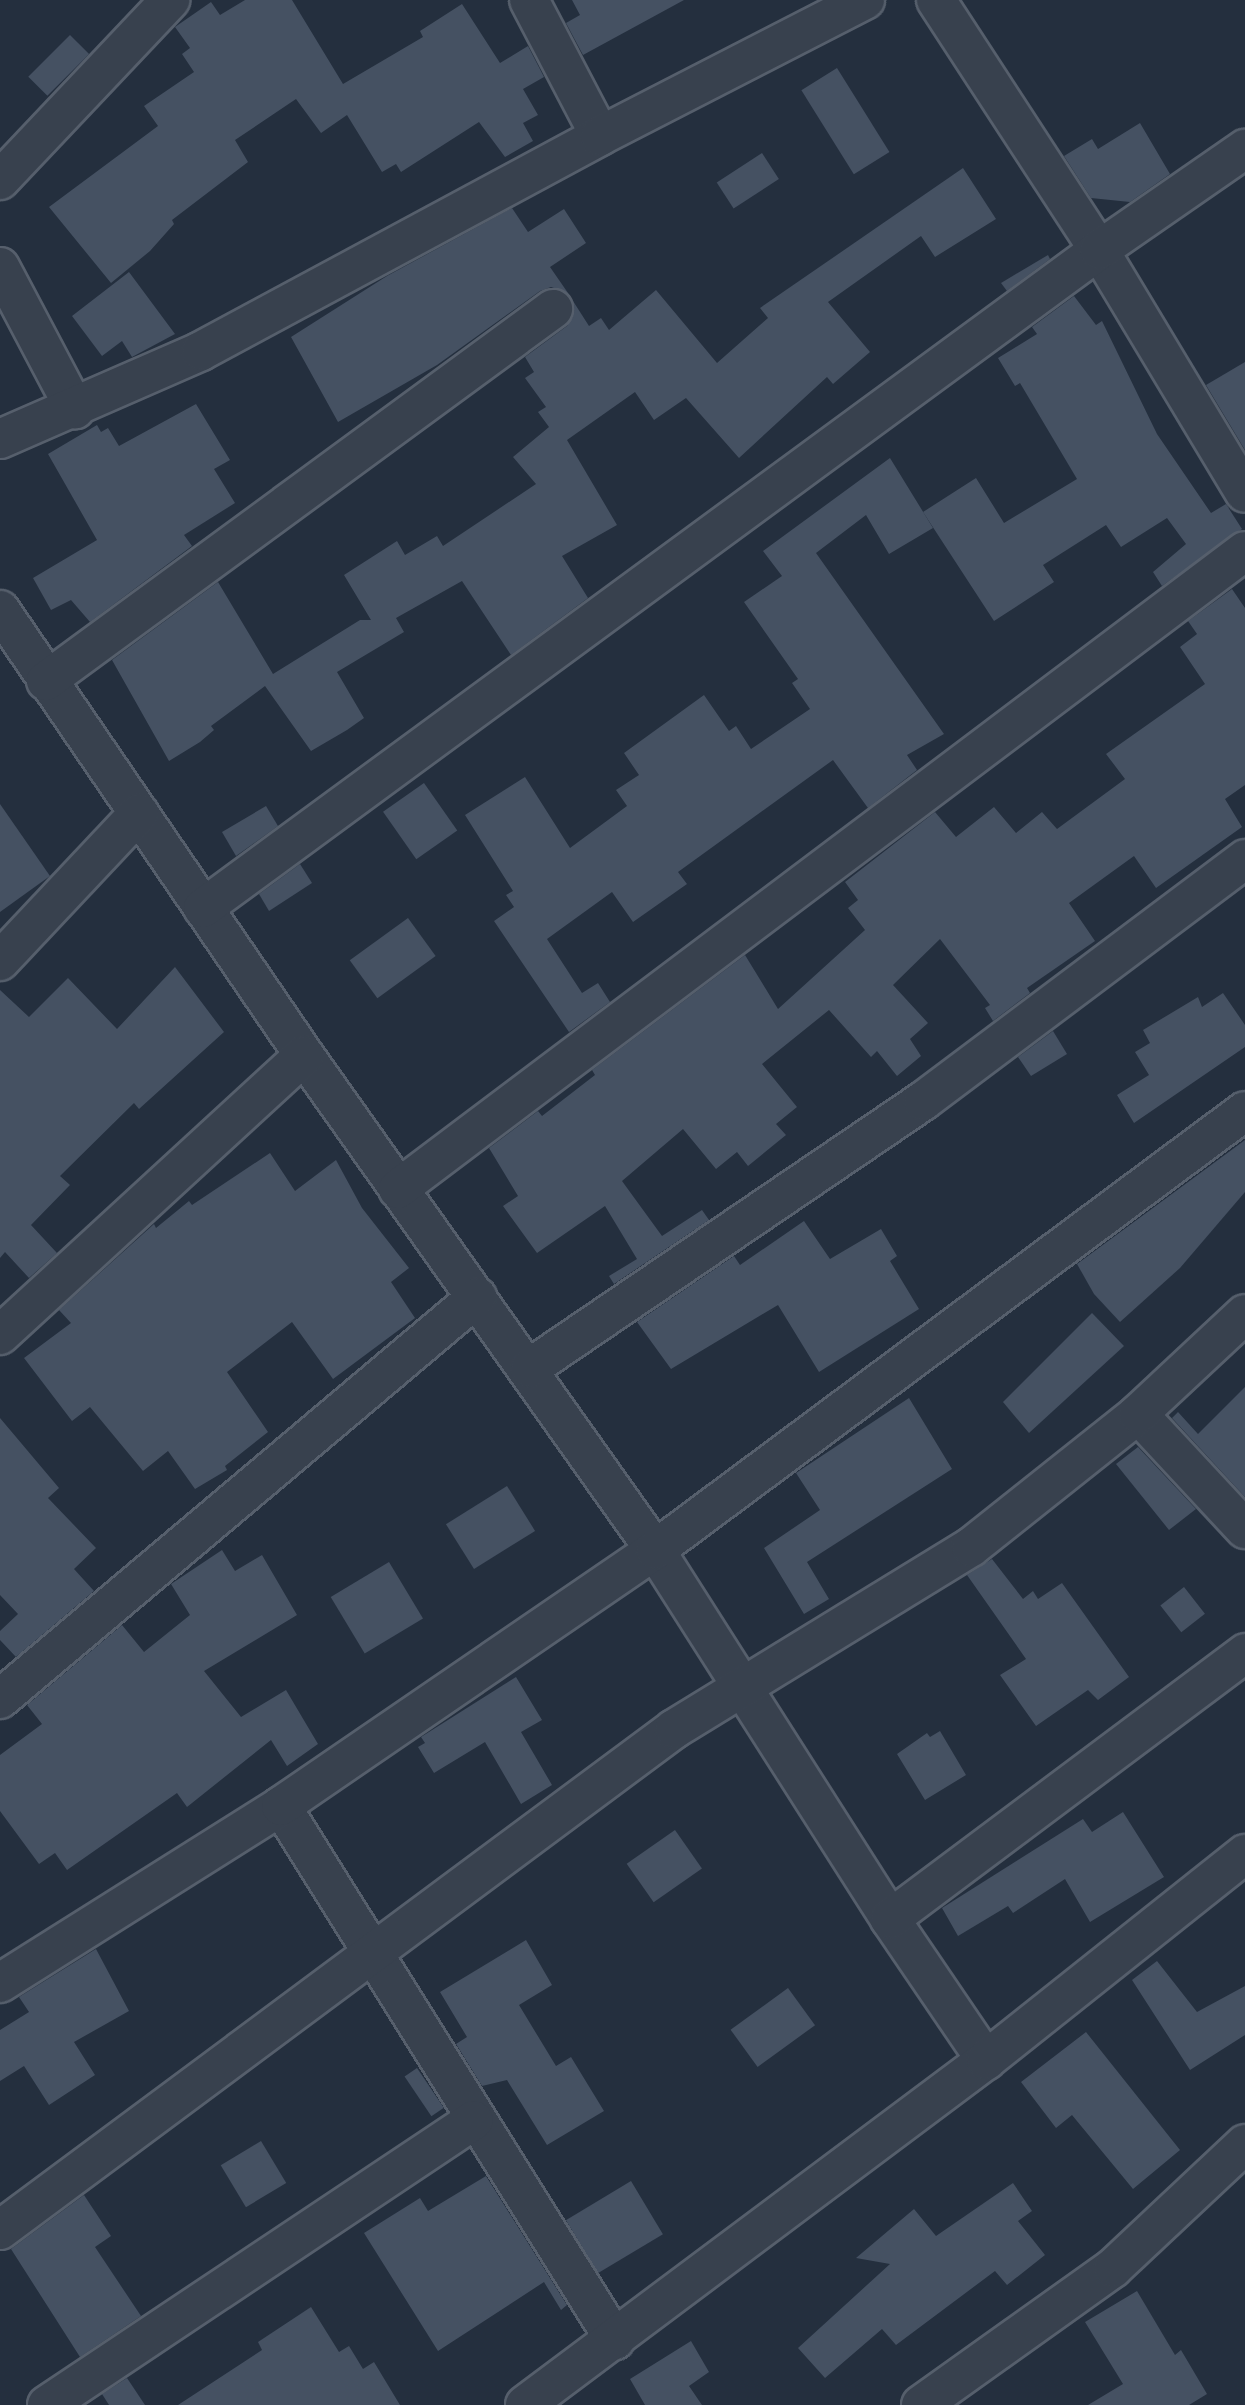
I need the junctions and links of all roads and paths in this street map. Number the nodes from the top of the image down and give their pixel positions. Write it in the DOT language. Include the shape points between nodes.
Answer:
graph roads {
  1 [pos="170,0"];
  2 [pos="529,0"];
  3 [pos="864,0"];
  4 [pos="936,0"];
  5 [pos="600,136"];
  6 [pos="1245,149"];
  7 [pos="0,180"];
  8 [pos="1099,250"];
  9 [pos="0,267"];
  10 [pos="553,309"];
  11 [pos="75,409"];
  12 [pos="0,439"];
  13 [pos="1245,493"];
  14 [pos="1245,551"];
  15 [pos="0,610"];
  16 [pos="46,681"];
  17 [pos="139,813"];
  18 [pos="1245,859"];
  19 [pos="203,908"];
  20 [pos="0,961"];
  21 [pos="304,1055"];
  22 [pos="1245,1111"];
  23 [pos="398,1189"];
  24 [pos="477,1297"];
  25 [pos="1245,1314"];
  26 [pos="0,1335"];
  27 [pos="530,1368"];
  28 [pos="1138,1414"];
  29 [pos="1245,1529"];
  30 [pos="655,1550"];
  31 [pos="1245,1653"];
  32 [pos="740,1686"];
  33 [pos="0,1699"];
  34 [pos="281,1806"];
  35 [pos="1245,1854"];
  36 [pos="890,1919"];
  37 [pos="371,1954"];
  38 [pos="0,1983"];
  39 [pos="986,2060"];
  40 [pos="474,2120"];
  41 [pos="1245,2144"];
  42 [pos="0,2230"];
  43 [pos="615,2340"];
  44 [pos="47,2405"];
  45 [pos="525,2405"];
  46 [pos="921,2405"];
  1 -- 7 [label="street"];
  2 -- 5 [label="street"];
  3 -- 5 [label="street"];
  4 -- 8 [label="street"];
  5 -- 11 [label="street" via="201,351"];
  6 -- 8 [label="street"];
  8 -- 13 [label="street"];
  8 -- 19 [label="street"];
  9 -- 11 [label="street"];
  10 -- 16 [label="street"];
  11 -- 12 [label="street"];
  14 -- 23 [label="street"];
  15 -- 16 [label="street"];
  16 -- 17 [label="street"];
  17 -- 19 [label="street"];
  17 -- 20 [label="street"];
  18 -- 27 [label="street" via="923,1101"];
  19 -- 21 [label="street"];
  21 -- 23 [label="street"];
  21 -- 26 [label="street"];
  22 -- 30 [label="street"];
  23 -- 24 [label="street"];
  24 -- 27 [label="street"];
  24 -- 33 [label="street"];
  25 -- 28 [label="street"];
  27 -- 30 [label="street"];
  28 -- 29 [label="street"];
  28 -- 32 [label="street" via="971,1547"];
  30 -- 32 [label="street"];
  30 -- 34 [label="street"];
  31 -- 36 [label="street"];
  32 -- 36 [label="street"];
  32 -- 37 [label="street" via="641,1752"];
  34 -- 37 [label="street"];
  34 -- 38 [label="street"];
  35 -- 39 [label="street"];
  36 -- 39 [label="street"];
  37 -- 40 [label="street"];
  37 -- 42 [label="street"];
  39 -- 43 [label="street"];
  40 -- 43 [label="street"];
  40 -- 44 [label="street"];
  41 -- 46 [label="street" via="1113,2268"];
  43 -- 45 [label="street"];
}
